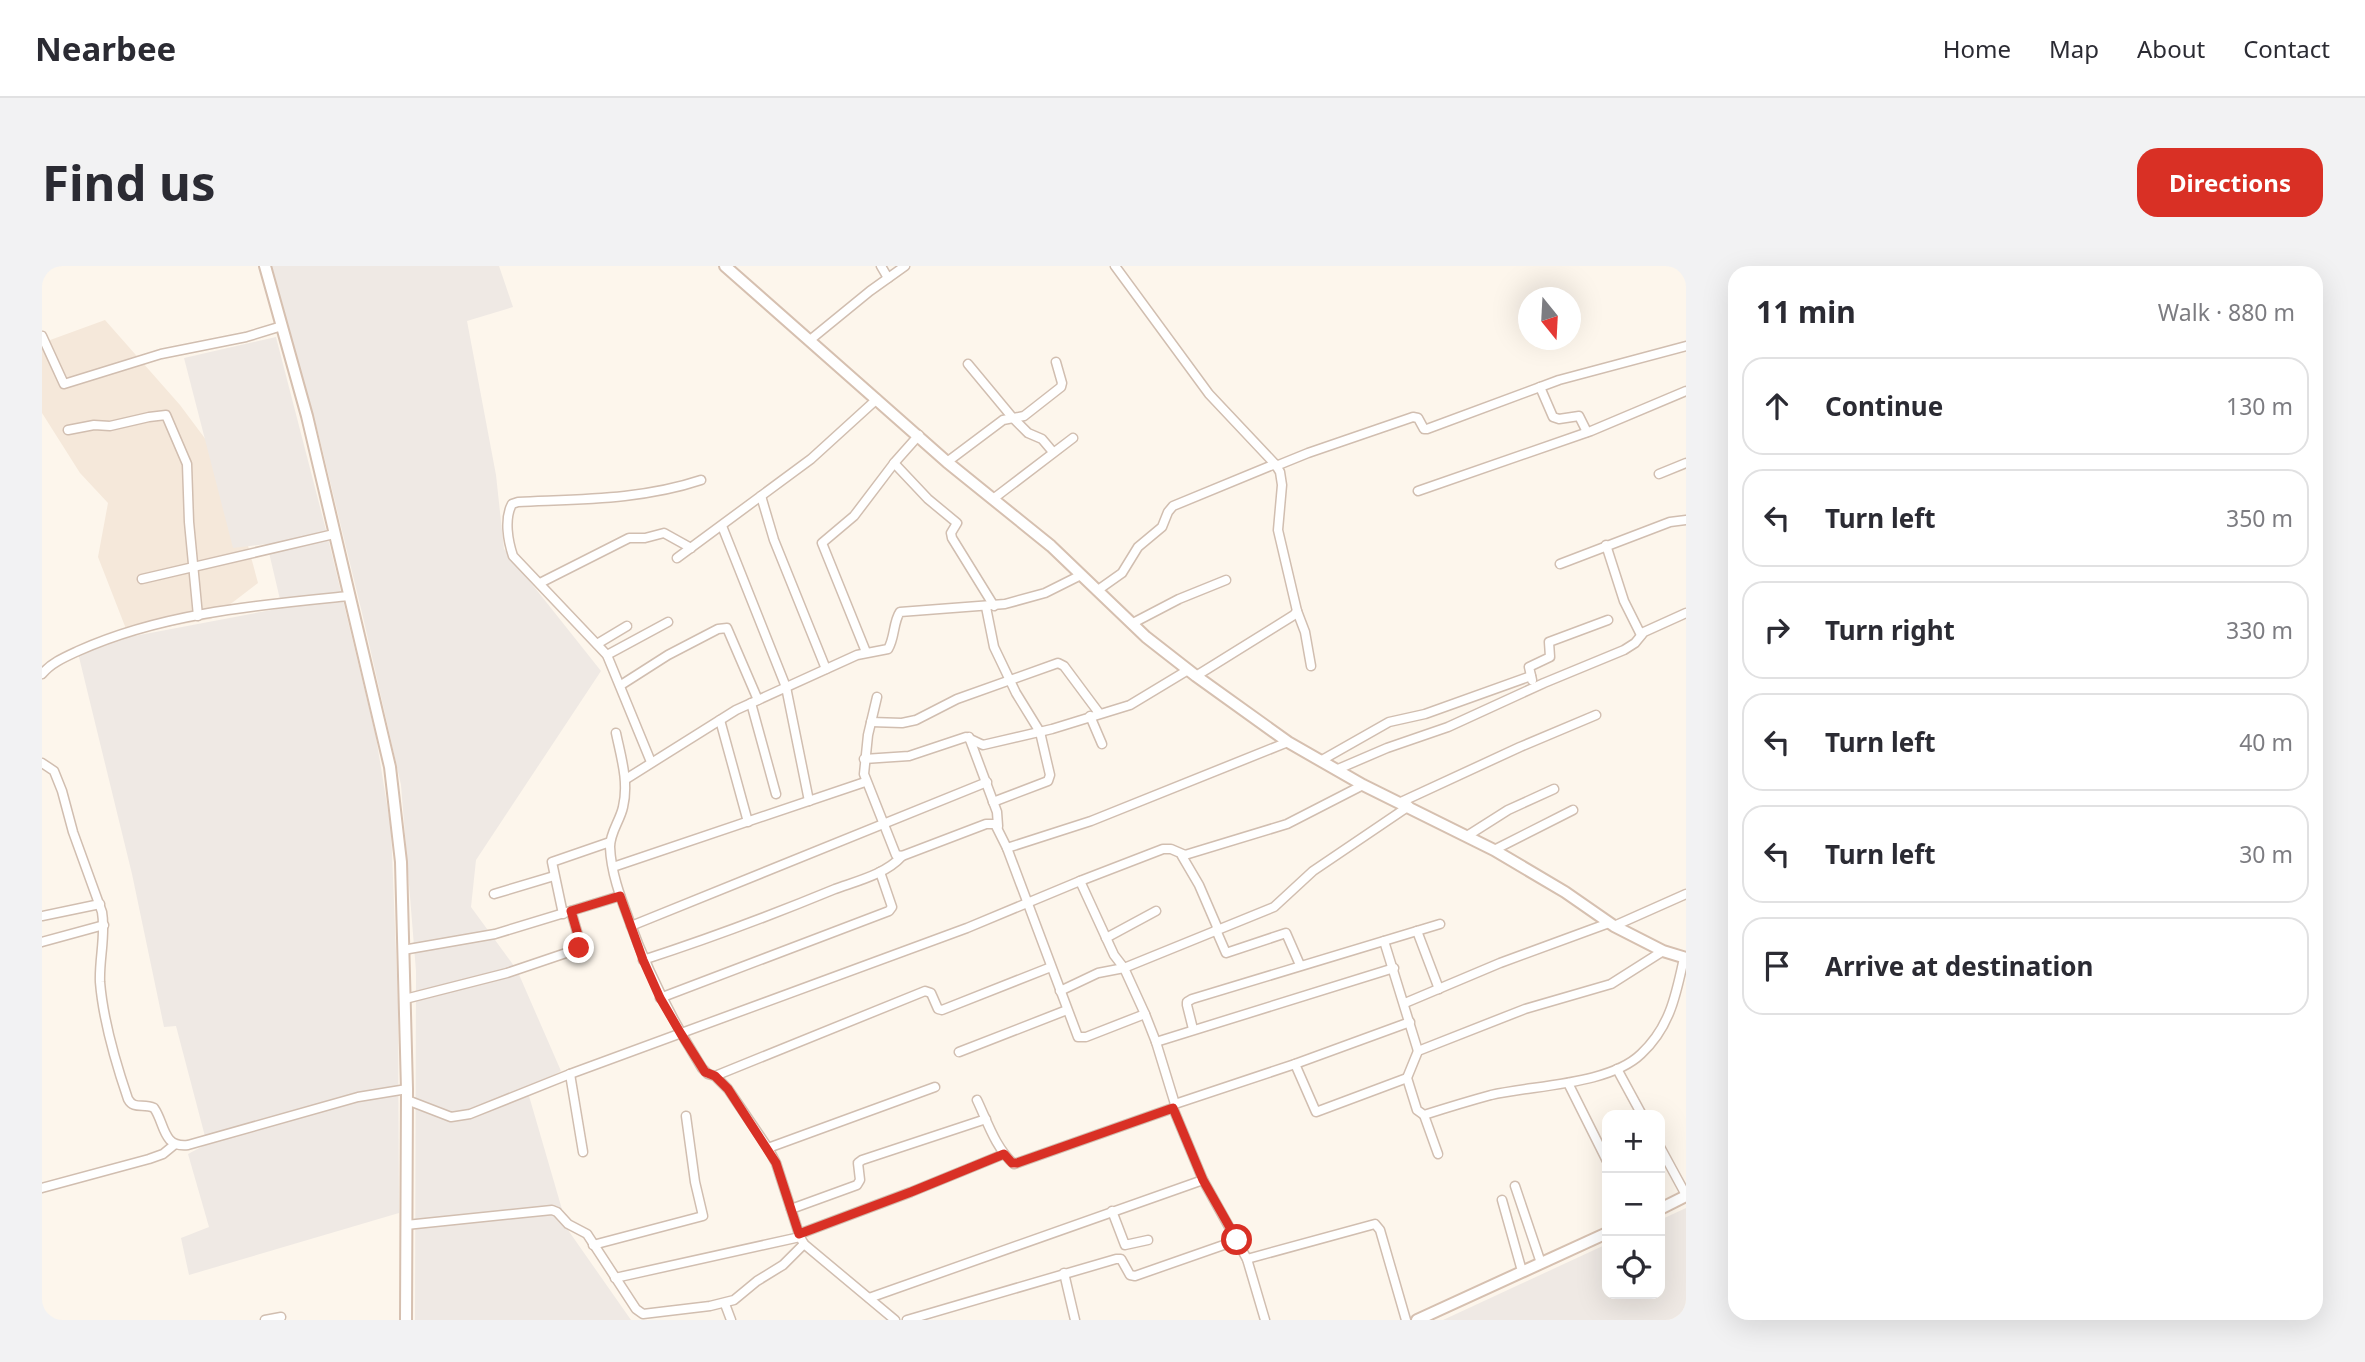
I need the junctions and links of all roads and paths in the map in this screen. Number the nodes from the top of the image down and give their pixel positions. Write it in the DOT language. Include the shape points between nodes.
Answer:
graph roads {
  1 [pos="265,266"];
  2 [pos="725,266"];
  3 [pos="881,266"];
  4 [pos="905,266"];
  5 [pos="1115,266"];
  6 [pos="888,278"];
  7 [pos="282,326"];
  8 [pos="42,336"];
  9 [pos="810,340"];
  10 [pos="1686,346"];
  11 [pos="1056,362"];
  12 [pos="968,364"];
  13 [pos="1540,387"];
  14 [pos="1686,390"];
  15 [pos="877,399"];
  16 [pos="1012,417"];
  17 [pos="68,430"];
  18 [pos="1587,432"];
  19 [pos="919,435"];
  20 [pos="1073,438"];
  21 [pos="1053,453"];
  22 [pos="947,461"];
  23 [pos="894,463"];
  24 [pos="1686,463"];
  25 [pos="1276,465"];
  26 [pos="1659,474"];
  27 [pos="701,481"];
  28 [pos="1418,491"];
  29 [pos="761,496"];
  30 [pos="993,499"];
  31 [pos="1686,520"];
  32 [pos="722,526"];
  33 [pos="334,534"];
  34 [pos="1606,545"];
  35 [pos="691,548"];
  36 [pos="677,558"];
  37 [pos="1560,564"];
  38 [pos="194,567"];
  39 [pos="1081,575"];
  40 [pos="142,579"];
  41 [pos="1226,580"];
  42 [pos="540,583"];
  43 [pos="1098,590"];
  44 [pos="349,596"];
  45 [pos="990,606"];
  46 [pos="1297,611"];
  47 [pos="1686,613"];
  48 [pos="198,616"];
  49 [pos="1608,621"];
  50 [pos="668,622"];
  51 [pos="1133,623"];
  52 [pos="627,626"];
  53 [pos="1641,635"];
  54 [pos="597,643"];
  55 [pos="866,652"];
  56 [pos="607,655"];
  57 [pos="1311,666"];
  58 [pos="826,669"];
  59 [pos="1192,673"];
  60 [pos="42,674"];
  61 [pos="1531,676"];
  62 [pos="1010,680"];
  63 [pos="621,685"];
  64 [pos="786,687"];
  65 [pos="1535,688"];
  66 [pos="877,697"];
  67 [pos="755,701"];
  68 [pos="1095,715"];
  69 [pos="1596,715"];
  70 [pos="720,720"];
  71 [pos="871,722"];
  72 [pos="1040,732"];
  73 [pos="616,733"];
  74 [pos="969,737"];
  75 [pos="1288,742"];
  76 [pos="1101,744"];
  77 [pos="864,759"];
  78 [pos="1322,760"];
  79 [pos="651,762"];
  80 [pos="42,763"];
  81 [pos="1338,769"];
  82 [pos="626,779"];
  83 [pos="865,782"];
  84 [pos="987,782"];
  85 [pos="1363,785"];
  86 [pos="1554,789"];
  87 [pos="776,794"];
  88 [pos="809,801"];
  89 [pos="993,802"];
  90 [pos="1405,804"];
  91 [pos="1573,810"];
  92 [pos="748,822"];
  93 [pos="884,825"];
  94 [pos="998,826"];
  95 [pos="1467,836"];
  96 [pos="610,842"];
  97 [pos="1007,848"];
  98 [pos="1494,850"];
  99 [pos="902,856"];
  100 [pos="1182,856"];
  101 [pos="613,867"];
  102 [pos="880,872"];
  103 [pos="554,876"];
  104 [pos="1080,881"];
  105 [pos="494,894"];
  106 [pos="1686,894"];
  107 [pos="620,896"];
  108 [pos="100,904"];
  109 [pos="1028,904"];
  110 [pos="1156,911"];
  111 [pos="567,912"];
  112 [pos="42,916"];
  113 [pos="1440,924"];
  114 [pos="1611,924"];
  115 [pos="104,925"];
  116 [pos="631,926"];
  117 [pos="1217,930"];
  118 [pos="1417,930"];
  119 [pos="1107,938"];
  120 [pos="1384,941"];
  121 [pos="42,942"];
  122 [pos="403,950"];
  123 [pos="1663,951"];
  124 [pos="1685,958"];
  125 [pos="643,960"];
  126 [pos="1300,965"];
  127 [pos="1051,967"];
  128 [pos="1124,968"];
  129 [pos="1394,968"];
  130 [pos="1439,989"];
  131 [pos="1060,991"];
  132 [pos="660,998"];
  133 [pos="405,999"];
  134 [pos="1405,1003"];
  135 [pos="1067,1010"];
  136 [pos="1145,1014"];
  137 [pos="1410,1022"];
  138 [pos="1193,1029"];
  139 [pos="681,1034"];
  140 [pos="1156,1042"];
  141 [pos="1418,1051"];
  142 [pos="959,1052"];
  143 [pos="1295,1064"];
  144 [pos="1617,1069"];
  145 [pos="570,1074"];
  146 [pos="715,1076"];
  147 [pos="1407,1078"];
  148 [pos="1568,1083"];
  149 [pos="935,1087"];
  150 [pos="407,1095"];
  151 [pos="977,1100"];
  152 [pos="1174,1106"];
  153 [pos="1639,1110"];
  154 [pos="1424,1115"];
  155 [pos="686,1116"];
  156 [pos="986,1119"];
  157 [pos="174,1145"];
  158 [pos="768,1148"];
  159 [pos="1602,1151"];
  160 [pos="583,1152"];
  161 [pos="1004,1154"];
  162 [pos="1438,1154"];
  163 [pos="1665,1156"];
  164 [pos="1203,1180"];
  165 [pos="1515,1186"];
  166 [pos="42,1188"];
  167 [pos="1686,1196"];
  168 [pos="1502,1200"];
  169 [pos="1665,1206"];
  170 [pos="791,1209"];
  171 [pos="1112,1211"];
  172 [pos="406,1225"];
  173 [pos="1602,1235"];
  174 [pos="801,1238"];
  175 [pos="1148,1240"];
  176 [pos="1237,1240"];
  177 [pos="593,1245"];
  178 [pos="1247,1259"];
  179 [pos="1541,1263"];
  180 [pos="1522,1271"];
  181 [pos="1064,1273"];
  182 [pos="615,1278"];
  183 [pos="869,1298"];
  184 [pos="725,1304"];
  185 [pos="281,1317"];
  186 [pos="265,1320"];
  187 [pos="406,1320"];
  188 [pos="732,1320"];
  189 [pos="895,1320"];
  190 [pos="907,1320"];
  191 [pos="1075,1320"];
  192 [pos="1265,1320"];
  193 [pos="1406,1320"];
  194 [pos="1417,1320"];
  1 -- 7 [label="street"];
  2 -- 9 [label="street"];
  3 -- 6 [label="street"];
  4 -- 6 [label="street"];
  5 -- 25 [label="street" via="1209,394"];
  6 -- 9 [label="street"];
  7 -- 8 [label="street" via="161,354 67,384"];
  7 -- 33 [label="street"];
  9 -- 15 [label="street"];
  10 -- 13 [label="street"];
  11 -- 16 [label="street" via="1061,387 1024,416"];
  12 -- 16 [label="street"];
  13 -- 18 [label="street" via="1553,417 1579,416"];
  13 -- 25 [label="street" via="1427,429 1413,417"];
  14 -- 18 [label="street"];
  15 -- 19 [label="street"];
  15 -- 29 [label="street" via="811,459"];
  16 -- 21 [label="street"];
  16 -- 22 [label="street"];
  17 -- 38 [label="street" via="166,415 187,464"];
  18 -- 28 [label="street"];
  19 -- 22 [label="street"];
  19 -- 23 [label="street"];
  20 -- 21 [label="street"];
  21 -- 30 [label="street"];
  22 -- 30 [label="street"];
  23 -- 45 [label="street" via="957,523 952,538"];
  23 -- 55 [label="street" via="854,516 822,543"];
  24 -- 26 [label="street"];
  25 -- 43 [label="street" via="1173,506 1162,527 1139,547 1122,573"];
  25 -- 46 [label="street" via="1282,485 1278,530"];
  27 -- 42 [label="street" via="603,500 512,504 508,512 511,551"];
  29 -- 32 [label="street"];
  29 -- 58 [label="street"];
  30 -- 39 [label="street"];
  31 -- 34 [label="street"];
  32 -- 35 [label="street"];
  32 -- 64 [label="street"];
  33 -- 38 [label="street"];
  33 -- 44 [label="street"];
  34 -- 37 [label="street"];
  34 -- 53 [label="street" via="1624,601"];
  35 -- 36 [label="street"];
  35 -- 42 [label="street" via="664,533 629,538"];
  38 -- 40 [label="street"];
  38 -- 48 [label="street"];
  39 -- 43 [label="street"];
  39 -- 45 [label="street" via="1045,593"];
  41 -- 51 [label="street"];
  42 -- 54 [label="street"];
  43 -- 51 [label="street"];
  44 -- 48 [label="street"];
  44 -- 122 [label="street" via="390,767 401,862"];
  45 -- 55 [label="street" via="901,612 890,647"];
  45 -- 62 [label="street" via="994,648"];
  46 -- 57 [label="street"];
  46 -- 59 [label="street"];
  47 -- 53 [label="street"];
  48 -- 60 [label="street" via="105,640"];
  49 -- 61 [label="street" via="1551,641 1550,657 1529,667"];
  50 -- 56 [label="street"];
  51 -- 59 [label="street"];
  52 -- 54 [label="street"];
  53 -- 65 [label="street" via="1624,650"];
  54 -- 56 [label="street"];
  55 -- 58 [label="street"];
  56 -- 63 [label="street"];
  58 -- 64 [label="street"];
  59 -- 68 [label="street" via="1130,705"];
  59 -- 75 [label="street"];
  61 -- 65 [label="street"];
  61 -- 78 [label="street" via="1389,722"];
  62 -- 68 [label="street" via="1061,664"];
  62 -- 71 [label="street" via="916,720"];
  62 -- 72 [label="street"];
  63 -- 67 [label="street" via="668,655 727,628"];
  63 -- 79 [label="street"];
  64 -- 67 [label="street"];
  64 -- 88 [label="street"];
  65 -- 81 [label="street"];
  66 -- 71 [label="street"];
  67 -- 70 [label="street"];
  67 -- 87 [label="street"];
  68 -- 72 [label="street"];
  68 -- 76 [label="street"];
  69 -- 90 [label="street"];
  70 -- 79 [label="street"];
  70 -- 92 [label="street"];
  71 -- 77 [label="street"];
  72 -- 74 [label="street" via="983,745"];
  72 -- 89 [label="street" via="1050,779"];
  73 -- 82 [label="street"];
  74 -- 77 [label="street" via="909,756"];
  74 -- 84 [label="street"];
  75 -- 78 [label="street"];
  75 -- 97 [label="street" via="1091,821"];
  77 -- 83 [label="street"];
  78 -- 81 [label="street"];
  79 -- 82 [label="street"];
  80 -- 108 [label="street" via="54,771"];
  81 -- 85 [label="street"];
  82 -- 96 [label="street" via="623,808"];
  83 -- 88 [label="street"];
  83 -- 93 [label="street"];
  84 -- 89 [label="street"];
  84 -- 93 [label="street"];
  85 -- 90 [label="street"];
  85 -- 100 [label="street" via="1274,829"];
  86 -- 95 [label="street"];
  88 -- 92 [label="street"];
  89 -- 94 [label="street"];
  90 -- 95 [label="street"];
  90 -- 117 [label="street" via="1274,907"];
  91 -- 98 [label="street"];
  92 -- 101 [label="street"];
  93 -- 99 [label="street" via="896,855"];
  93 -- 116 [label="street"];
  94 -- 97 [label="street"];
  94 -- 99 [label="street" via="986,824"];
  95 -- 98 [label="street"];
  96 -- 101 [label="street"];
  96 -- 103 [label="street" via="552,862"];
  97 -- 109 [label="street"];
  98 -- 114 [label="street"];
  99 -- 102 [label="street"];
  100 -- 104 [label="street" via="1163,849"];
  100 -- 117 [label="street"];
  101 -- 107 [label="street"];
  102 -- 125 [label="street"];
  102 -- 132 [label="street" via="892,906 889,911"];
  103 -- 105 [label="street"];
  103 -- 111 [label="street"];
  104 -- 109 [label="street"];
  104 -- 119 [label="street"];
  106 -- 114 [label="street"];
  107 -- 111 [label="street"];
  107 -- 116 [label="street"];
  108 -- 112 [label="street"];
  108 -- 115 [label="street"];
  109 -- 127 [label="street"];
  109 -- 139 [label="street"];
  110 -- 119 [label="street"];
  111 -- 122 [label="street" via="495,934"];
  111 -- 133 [label="street" via="580,942 575,950 507,974"];
  113 -- 118 [label="street"];
  114 -- 123 [label="street"];
  114 -- 130 [label="street"];
  115 -- 121 [label="street"];
  115 -- 157 [label="street" via="102,998 125,1091 131,1105 154,1108 164,1134"];
  116 -- 125 [label="street"];
  117 -- 126 [label="street" via="1226,953 1286,933"];
  117 -- 128 [label="street"];
  118 -- 120 [label="street"];
  118 -- 130 [label="street"];
  119 -- 128 [label="street"];
  120 -- 126 [label="street"];
  120 -- 129 [label="street"];
  122 -- 133 [label="street"];
  123 -- 124 [label="street"];
  123 -- 141 [label="street" via="1604,987 1525,1009"];
  124 -- 144 [label="street" via="1674,1005 1663,1026 1640,1055"];
  125 -- 132 [label="street"];
  126 -- 138 [label="street" via="1189,1000"];
  127 -- 131 [label="street"];
  127 -- 146 [label="street" via="942,1010 931,993 925,992"];
  128 -- 131 [label="street" via="1098,973"];
  128 -- 136 [label="street"];
  129 -- 134 [label="street"];
  129 -- 138 [label="street"];
  130 -- 134 [label="street"];
  131 -- 135 [label="street"];
  132 -- 139 [label="street"];
  133 -- 150 [label="street"];
  134 -- 137 [label="street"];
  135 -- 136 [label="street" via="1080,1038"];
  135 -- 142 [label="street"];
  136 -- 140 [label="street"];
  137 -- 141 [label="street"];
  137 -- 143 [label="street"];
  138 -- 140 [label="street"];
  139 -- 145 [label="street"];
  139 -- 146 [label="street" via="702,1068"];
  140 -- 152 [label="street"];
  141 -- 147 [label="street"];
  143 -- 147 [label="street" via="1316,1112"];
  143 -- 152 [label="street"];
  144 -- 148 [label="street"];
  144 -- 153 [label="street"];
  145 -- 150 [label="street" via="464,1116 451,1116"];
  145 -- 160 [label="street"];
  146 -- 158 [label="street"];
  147 -- 154 [label="street" via="1417,1110"];
  148 -- 154 [label="street" via="1493,1095"];
  148 -- 159 [label="street"];
  149 -- 158 [label="street"];
  150 -- 157 [label="street" via="358,1097 188,1145"];
  150 -- 172 [label="street"];
  151 -- 156 [label="street"];
  152 -- 161 [label="street" via="1017,1163"];
  152 -- 164 [label="street"];
  154 -- 162 [label="street"];
  155 -- 177 [label="street" via="703,1216"];
  156 -- 161 [label="street"];
  156 -- 170 [label="street" via="862,1160 857,1185"];
  157 -- 166 [label="street" via="149,1159"];
  158 -- 170 [label="street"];
  161 -- 174 [label="street"];
  163 -- 167 [label="street"];
  164 -- 171 [label="street"];
  164 -- 176 [label="street"];
  165 -- 179 [label="street"];
  167 -- 169 [label="street"];
  168 -- 180 [label="street"];
  170 -- 174 [label="street"];
  171 -- 175 [label="street" via="1125,1245"];
  171 -- 183 [label="street"];
  172 -- 177 [label="street" via="552,1210 583,1231"];
  172 -- 187 [label="street"];
  173 -- 179 [label="street"];
  174 -- 182 [label="street"];
  174 -- 183 [label="street"];
  174 -- 184 [label="street" via="783,1265"];
  176 -- 178 [label="street"];
  176 -- 181 [label="street" via="1135,1276 1119,1258"];
  177 -- 182 [label="street"];
  178 -- 192 [label="street"];
  178 -- 193 [label="street" via="1375,1224"];
  179 -- 180 [label="street"];
  180 -- 194 [label="street"];
  181 -- 190 [label="street"];
  181 -- 191 [label="street"];
  182 -- 184 [label="street" via="640,1314"];
  183 -- 189 [label="street"];
  184 -- 188 [label="street"];
  185 -- 186 [label="street"];
}
